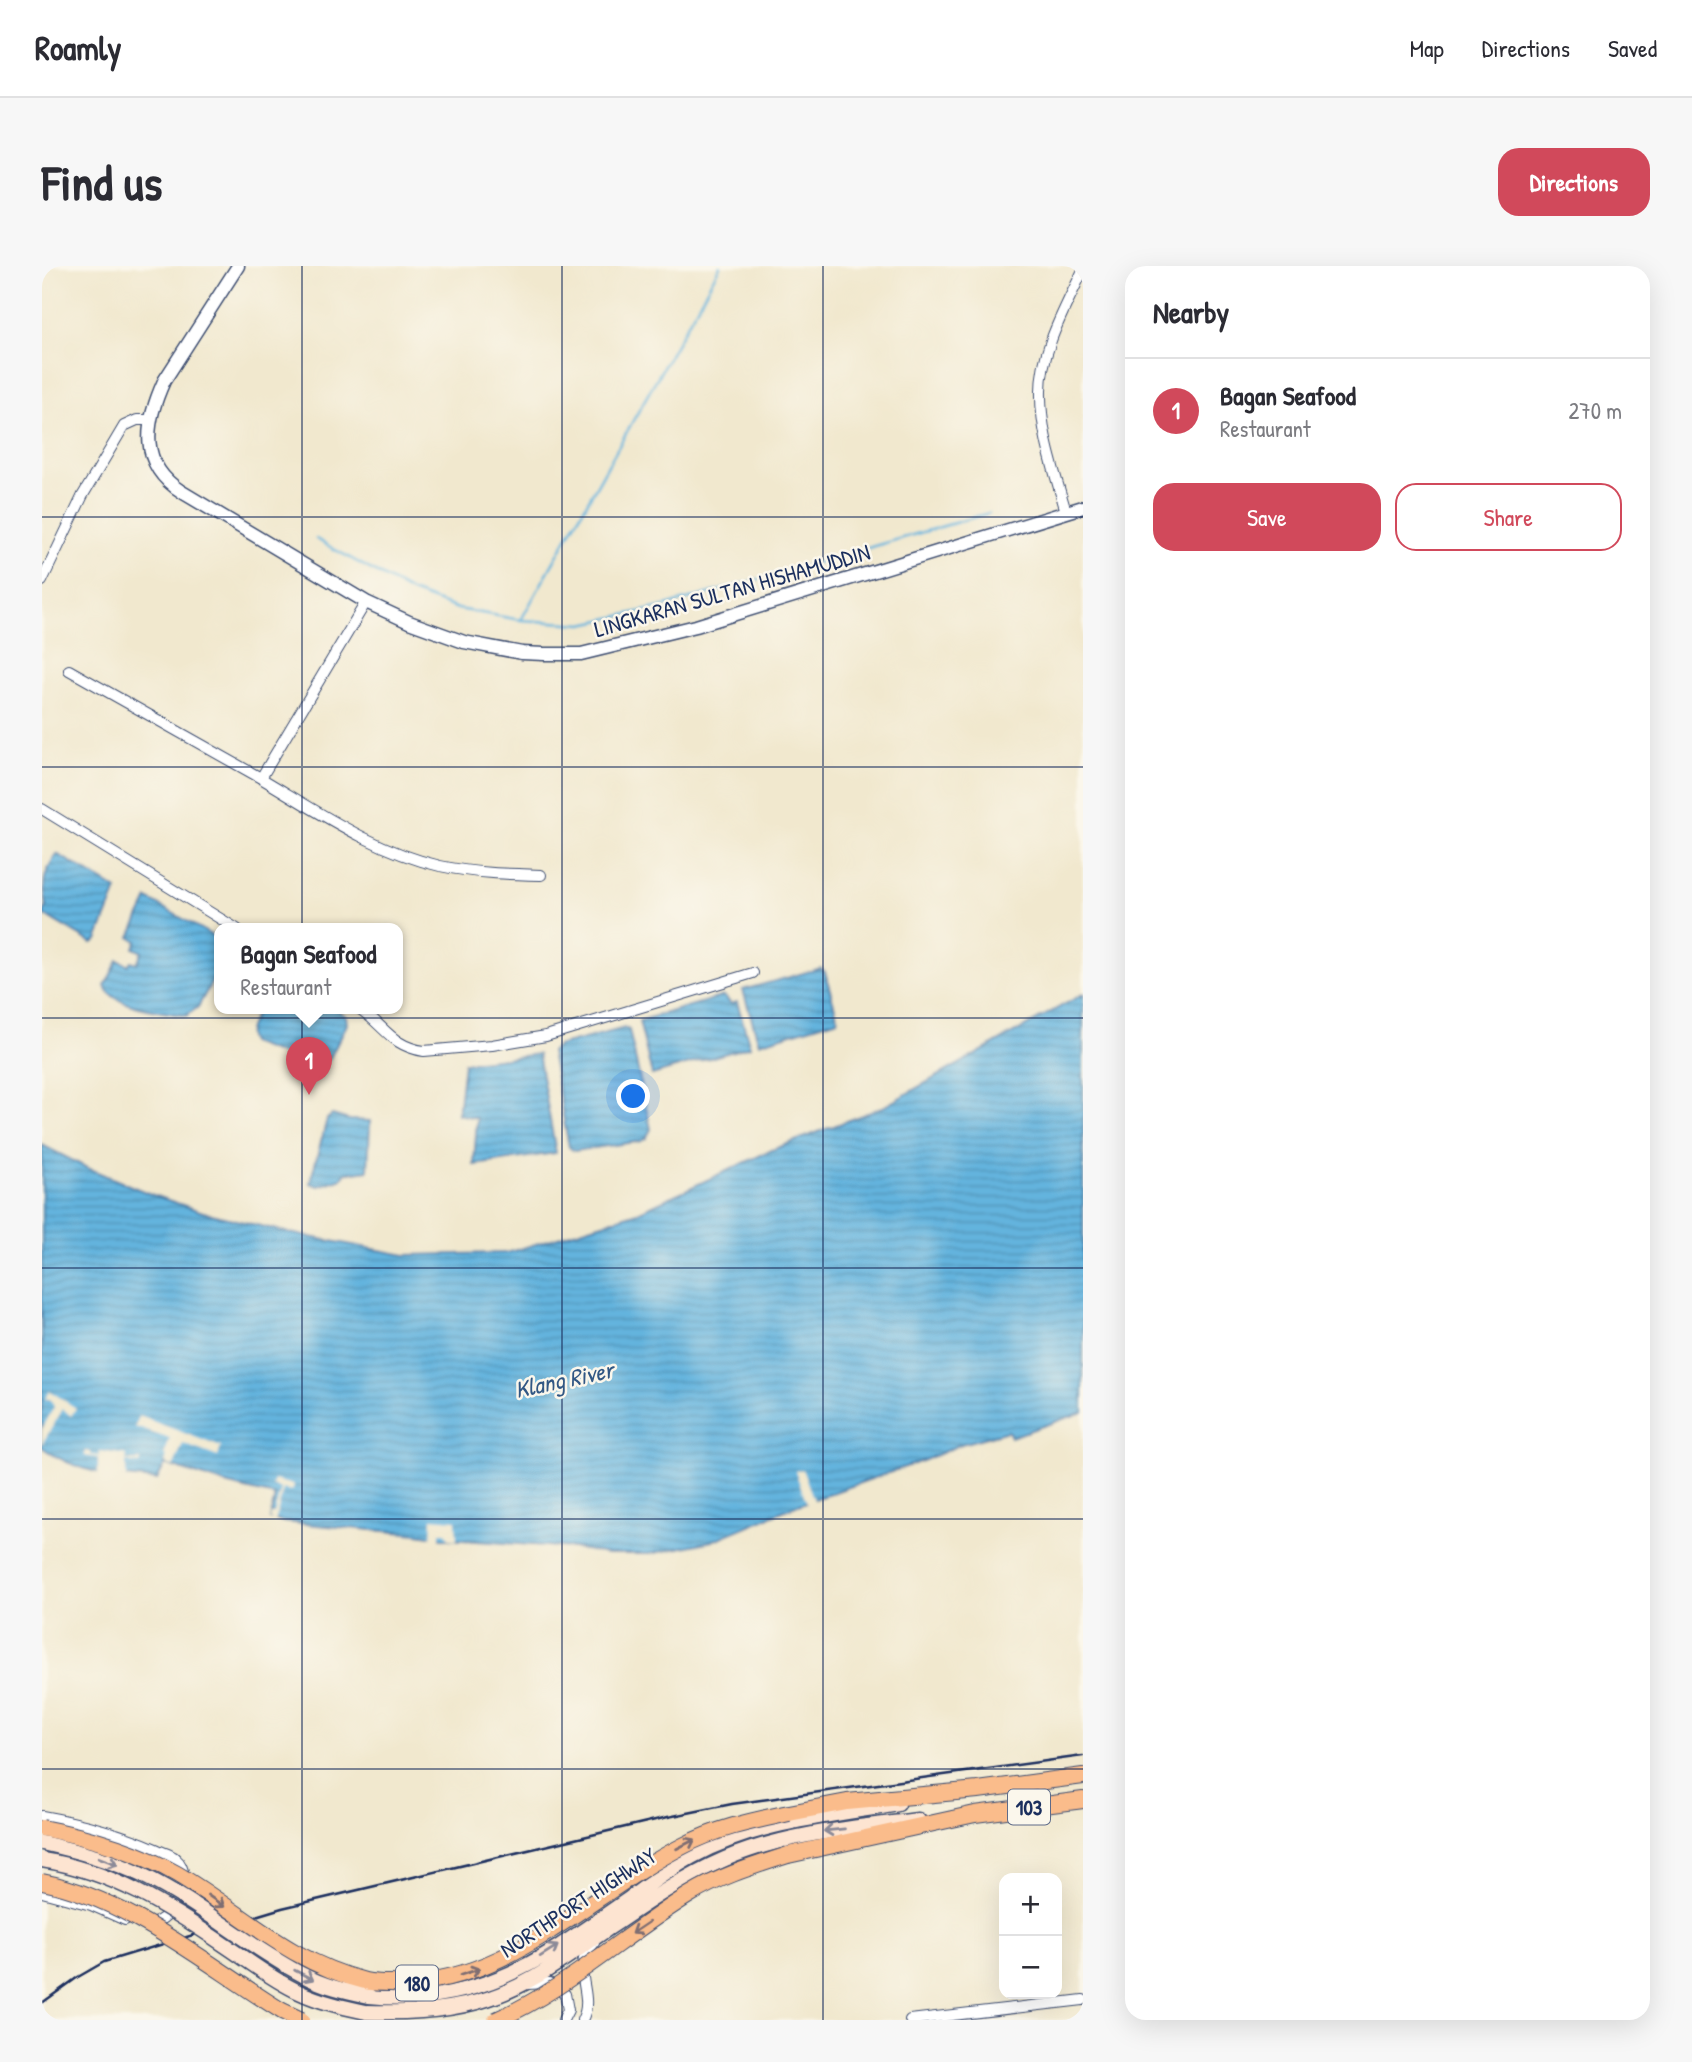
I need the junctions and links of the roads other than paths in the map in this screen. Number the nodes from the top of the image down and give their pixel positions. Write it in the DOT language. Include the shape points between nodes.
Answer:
graph roads {
  1 [pos="238,266"];
  2 [pos="1083,270"];
  3 [pos="149,420"];
  4 [pos="1083,507"];
  5 [pos="1066,512"];
  6 [pos="42,582"];
  7 [pos="366,602"];
  8 [pos="69,670"];
  9 [pos="261,778"];
  10 [pos="42,809"];
  11 [pos="541,876"];
  12 [pos="227,923"];
  13 [pos="753,973"];
  14 [pos="366,1014"];
  15 [pos="1083,1776"];
  16 [pos="978,1790"];
  17 [pos="1083,1800"];
  18 [pos="975,1814"];
  19 [pos="42,1816"];
  20 [pos="42,1828"];
  21 [pos="42,1843"];
  22 [pos="42,1860"];
  23 [pos="42,1882"];
  24 [pos="42,1892"];
  25 [pos="609,1928"];
  26 [pos="522,1984"];
  27 [pos="1083,2000"];
  28 [pos="301,2020"];
  29 [pos="496,2020"];
  30 [pos="563,2020"];
  31 [pos="582,2020"];
  32 [pos="910,2020"];
  1 -- 3 [label="street, LINGKARAN SULTAN HISHAMUDDIN" via="164,381"];
  2 -- 5 [label="street" via="1056,330 1041,391 1046,439"];
  3 -- 6 [label="street" via="124,426 83,495"];
  3 -- 7 [label="street, LINGKARAN SULTAN HISHAMUDDIN" via="153,456 166,481"];
  4 -- 5 [label="street, LINGKARAN SULTAN HISHAMUDDIN"];
  5 -- 7 [label="street, LINGKARAN SULTAN HISHAMUDDIN" via="696,626 581,654 522,653 464,642"];
  7 -- 9 [label="street"];
  8 -- 9 [label="street"];
  9 -- 11 [label="street" via="319,814 409,856 440,866"];
  10 -- 12 [label="street"];
  13 -- 14 [label="street" via="546,1036 424,1051 400,1044"];
  15 -- 16 [label="main road, NORTHPORT HIGHWAY / 103"];
  20 -- 16 [label="main road, 180, one-way, bridge" via="147,1858 322,1968 369,1982 410,1984 446,1980 483,1968 525,1946 635,1873 713,1831 874,1799"];
  21 -- 16 [label="main road, NORTHPORT HIGHWAY / 103, one-way, bridge" via="93,1855 143,1875 304,1976 328,1986 402,2000 457,1993 521,1969 693,1856 723,1842 772,1825"];
  17 -- 18 [label="main road, NORTHPORT HIGHWAY / 103"];
  18 -- 25 [label="main road, NORTHPORT HIGHWAY / 103, one-way" via="821,1832 763,1846 681,1881"];
  18 -- 29 [label="main road, one-way, bridge" via="788,1855 721,1878"];
  19 -- 24 [label="street" via="83,1823 175,1858 183,1868 184,1887 164,1919 140,1927 91,1905"];
  22 -- 26 [label="main road, NORTHPORT HIGHWAY / 103, bridge" via="130,1886 277,1980 324,2001 366,2012 442,2009"];
  23 -- 28 [label="main road, bridge" via="75,1890 122,1911"];
  25 -- 26 [label="main road, NORTHPORT HIGHWAY / 103"];
  25 -- 31 [label="street" via="587,1950 580,1972 588,1999"];
  26 -- 30 [label="street" via="549,1983 561,1989 568,2010"];
  27 -- 32 [label="street"];
}
